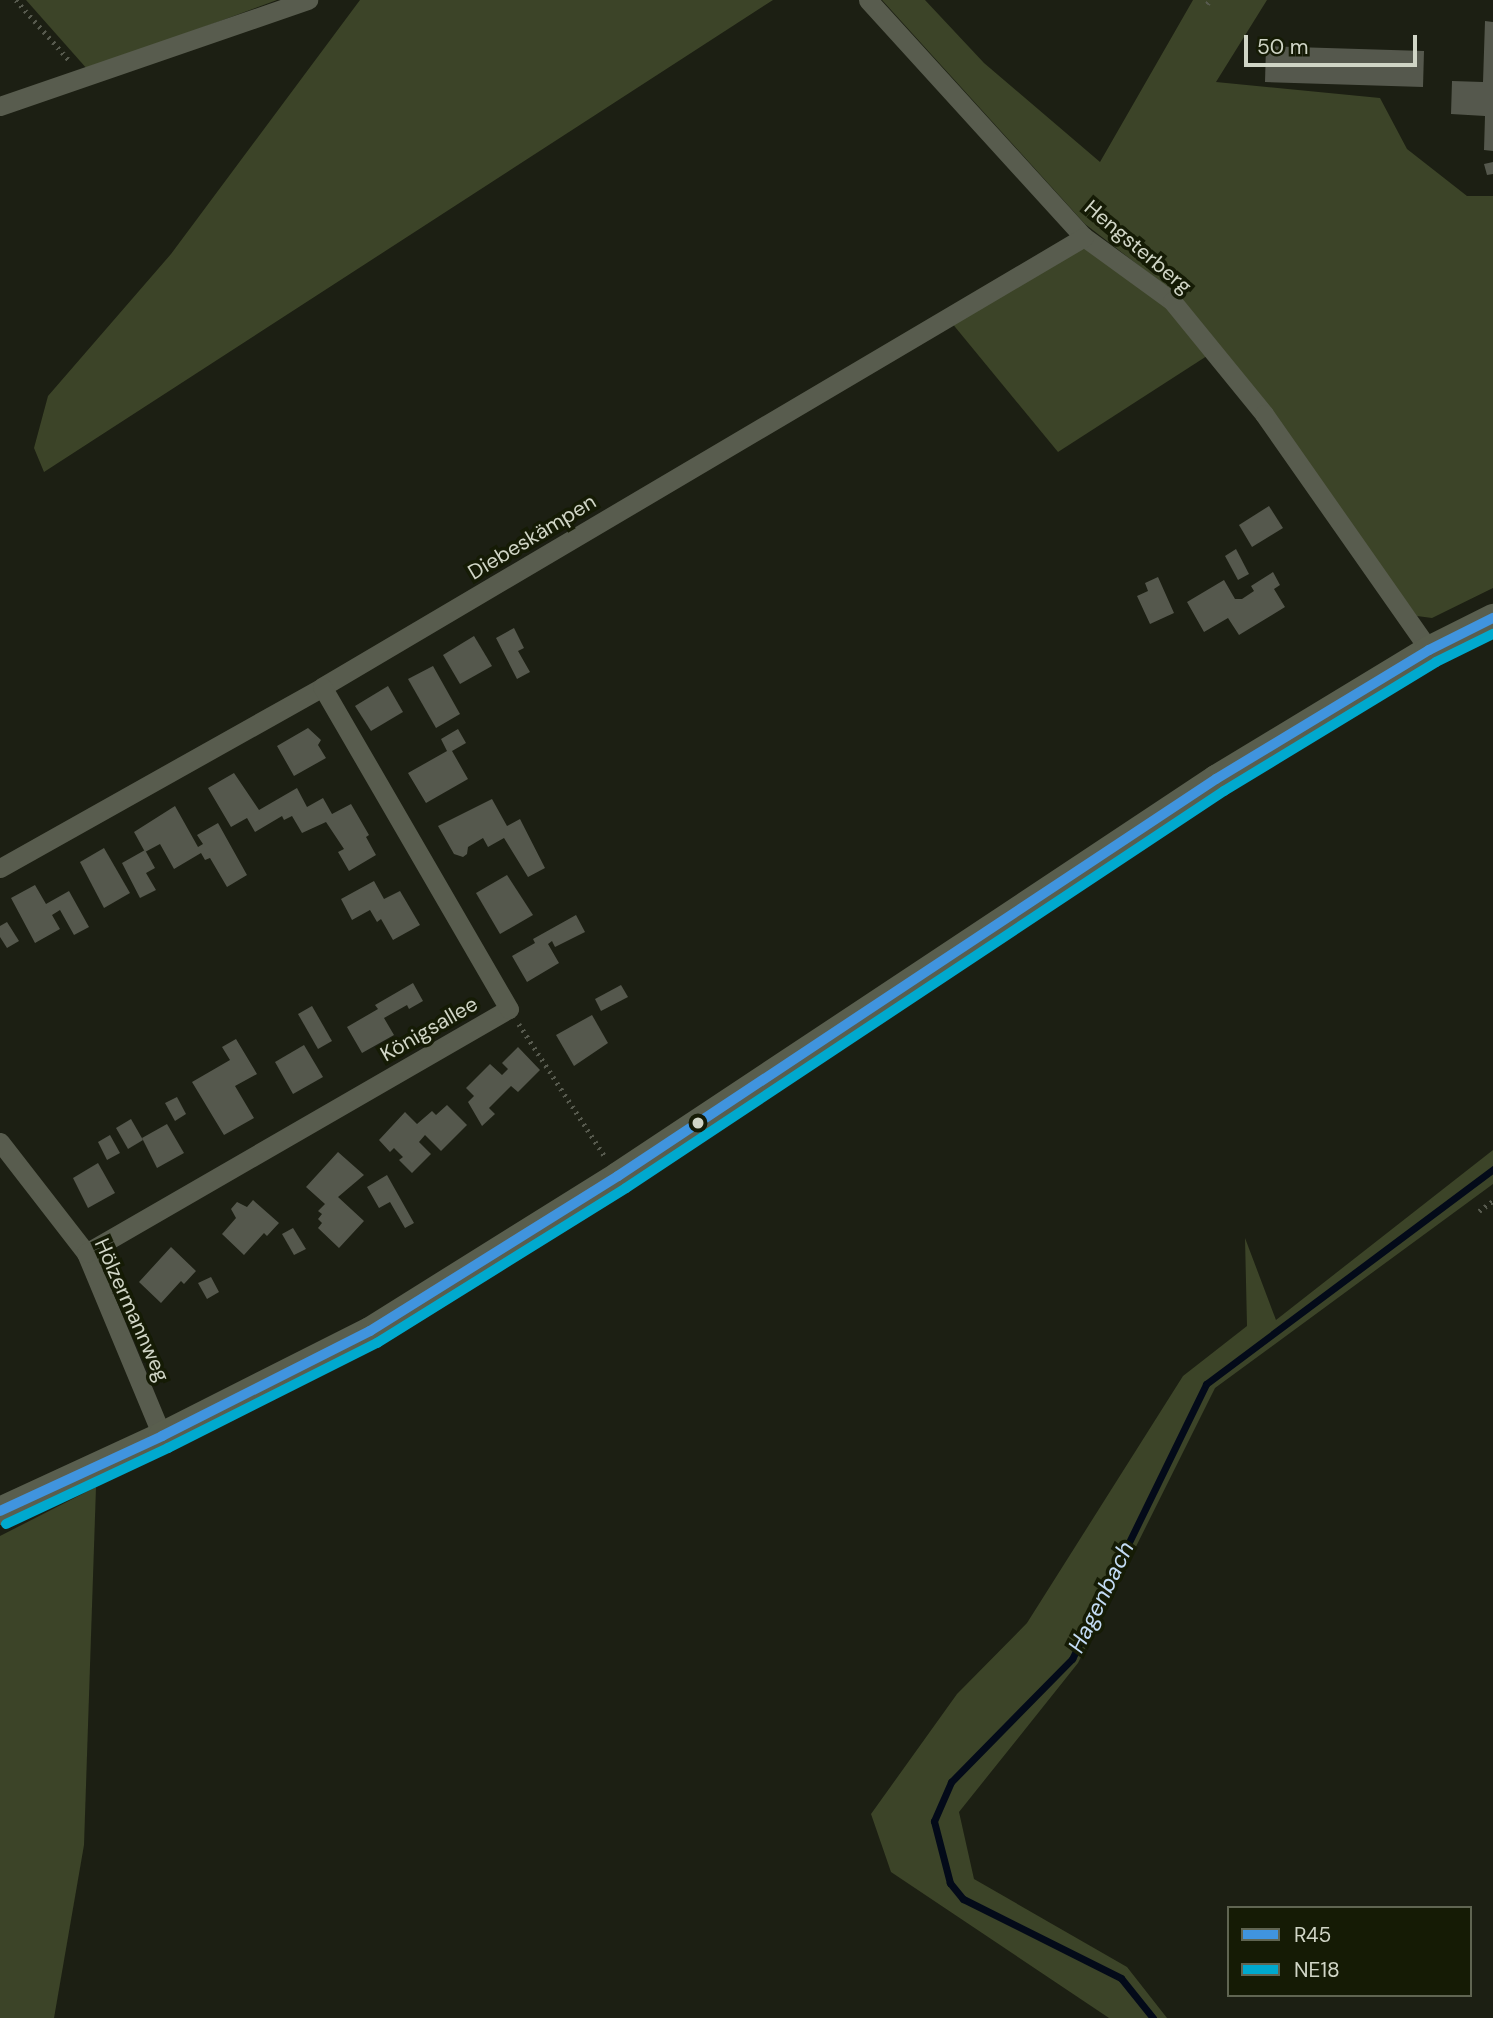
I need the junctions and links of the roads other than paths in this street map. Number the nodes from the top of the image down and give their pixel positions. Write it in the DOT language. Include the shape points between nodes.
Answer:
graph roads {
  1 [pos="308,0"];
  2 [pos="869,0"];
  3 [pos="0,106"];
  4 [pos="1084,237"];
  5 [pos="1493,618"];
  6 [pos="1429,650"];
  7 [pos="322,687"];
  8 [pos="0,868"];
  9 [pos="0,1142"];
  10 [pos="86,1253"];
  11 [pos="162,1436"];
  12 [pos="0,1511"];
  1 -- 3 [label="street"];
  2 -- 4 [label="street, Hengsterberg"];
  4 -- 6 [label="street, Hengsterberg" via="1172,301 1264,414"];
  4 -- 7 [label="street, Diebeskämpen"];
  5 -- 6 [label="main road"];
  6 -- 11 [label="main road" via="1216,779 618,1176 370,1331"];
  7 -- 8 [label="street, Diebeskämpen"];
  7 -- 10 [label="street, Königsallee" via="509,1009"];
  9 -- 10 [label="street, Hölzermannweg"];
  10 -- 11 [label="street, Hölzermannweg"];
  11 -- 12 [label="main road"];
}
